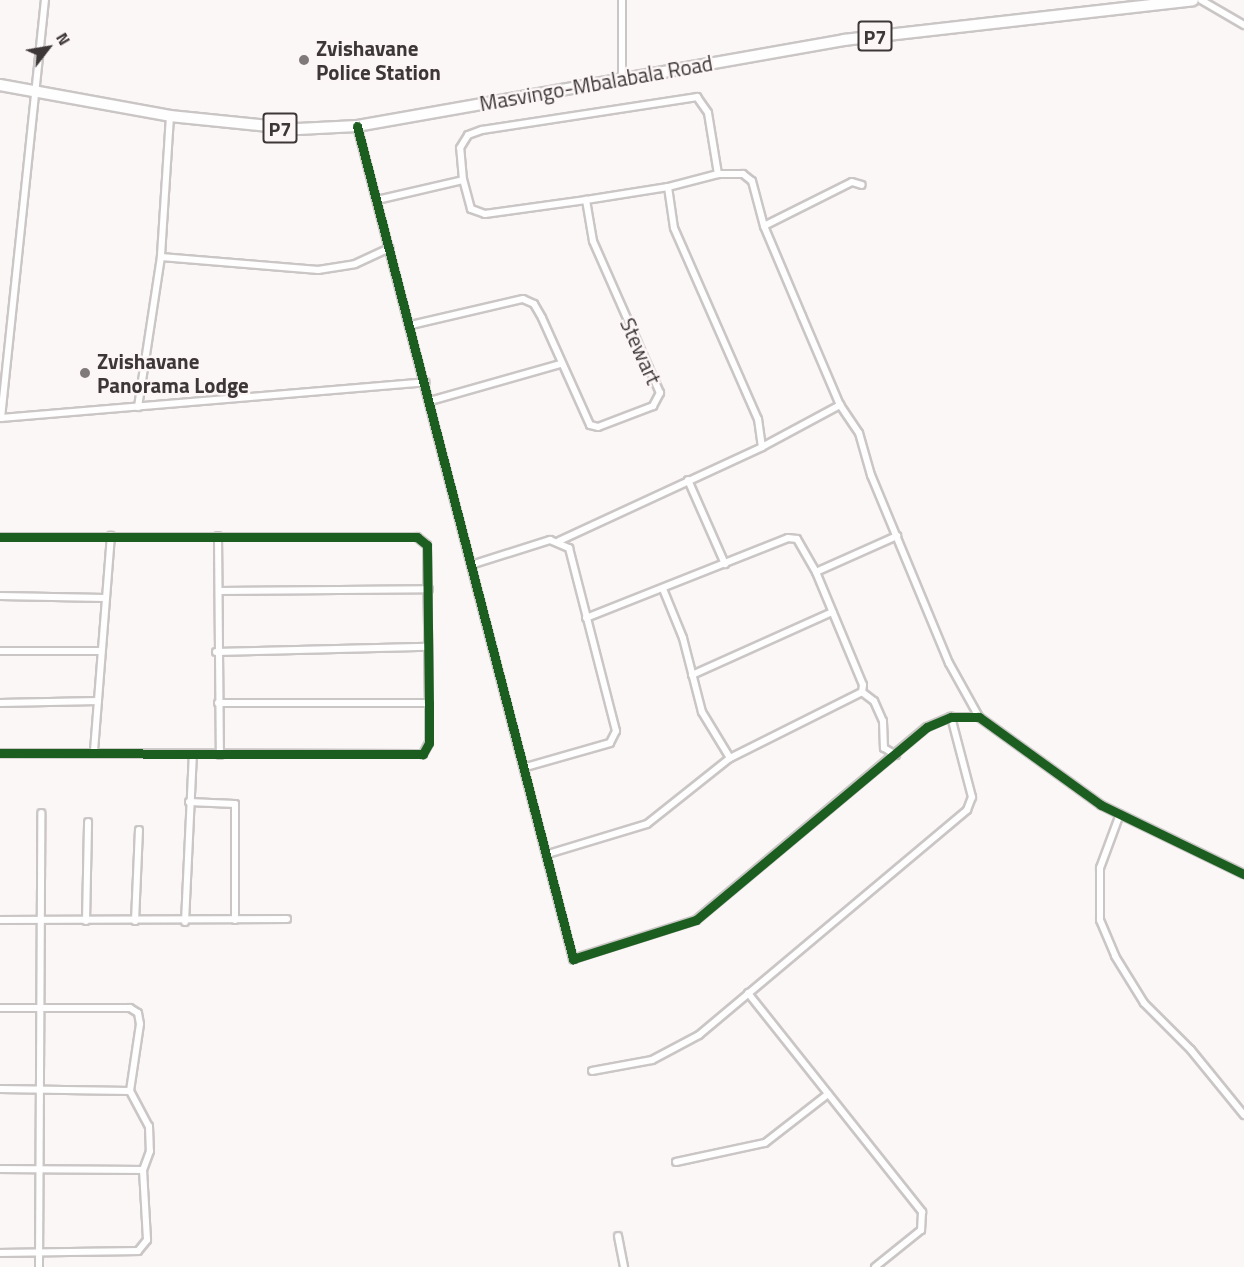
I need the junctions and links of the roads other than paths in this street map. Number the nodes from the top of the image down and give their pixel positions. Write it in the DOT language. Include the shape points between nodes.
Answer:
graph roads {
  1 [pos="45,0"];
  2 [pos="622,0"];
  3 [pos="1192,0"];
  4 [pos="1201,0"];
  5 [pos="1244,25"];
  6 [pos="622,77"];
  7 [pos="0,85"];
  8 [pos="33,90"];
  9 [pos="170,116"];
  10 [pos="357,126"];
  11 [pos="718,174"];
  12 [pos="463,180"];
  13 [pos="862,186"];
  14 [pos="668,187"];
  15 [pos="377,200"];
  16 [pos="586,200"];
  17 [pos="764,226"];
  18 [pos="390,248"];
  19 [pos="161,257"];
  20 [pos="411,325"];
  21 [pos="560,364"];
  22 [pos="425,382"];
  23 [pos="430,401"];
  24 [pos="840,405"];
  25 [pos="138,407"];
  26 [pos="0,417"];
  27 [pos="762,447"];
  28 [pos="688,480"];
  29 [pos="111,536"];
  30 [pos="218,536"];
  31 [pos="897,536"];
  32 [pos="0,537"];
  33 [pos="559,541"];
  34 [pos="474,564"];
  35 [pos="725,564"];
  36 [pos="816,572"];
  37 [pos="429,589"];
  38 [pos="663,590"];
  39 [pos="219,591"];
  40 [pos="0,596"];
  41 [pos="105,598"];
  42 [pos="832,612"];
  43 [pos="586,618"];
  44 [pos="428,647"];
  45 [pos="0,651"];
  46 [pos="101,651"];
  47 [pos="216,652"];
  48 [pos="692,675"];
  49 [pos="862,692"];
  50 [pos="98,701"];
  51 [pos="0,703"];
  52 [pos="218,703"];
  53 [pos="429,703"];
  54 [pos="951,717"];
  55 [pos="979,717"];
  56 [pos="94,751"];
  57 [pos="0,753"];
  58 [pos="193,754"];
  59 [pos="220,755"];
  60 [pos="896,755"];
  61 [pos="730,758"];
  62 [pos="526,766"];
  63 [pos="189,802"];
  64 [pos="41,813"];
  65 [pos="1120,814"];
  66 [pos="88,822"];
  67 [pos="139,830"];
  68 [pos="548,854"];
  69 [pos="1244,874"];
  70 [pos="286,919"];
  71 [pos="0,920"];
  72 [pos="41,920"];
  73 [pos="235,920"];
  74 [pos="86,921"];
  75 [pos="135,921"];
  76 [pos="185,922"];
  77 [pos="748,993"];
  78 [pos="0,1008"];
  79 [pos="42,1008"];
  80 [pos="592,1071"];
  81 [pos="0,1089"];
  82 [pos="41,1090"];
  83 [pos="130,1091"];
  84 [pos="828,1094"];
  85 [pos="1244,1115"];
  86 [pos="676,1162"];
  87 [pos="0,1169"];
  88 [pos="40,1170"];
  89 [pos="143,1170"];
  90 [pos="618,1236"];
  91 [pos="39,1252"];
  92 [pos="0,1253"];
  93 [pos="39,1267"];
  94 [pos="624,1267"];
  95 [pos="875,1267"];
  1 -- 8 [label="street"];
  2 -- 6 [label="street"];
  3 -- 6 [label="highway, Masvingo-Mbalabala Road / P7" via="844,40"];
  4 -- 5 [label="street"];
  6 -- 10 [label="highway, Masvingo-Mbalabala Road / P7"];
  7 -- 8 [label="highway, Masvingo-Mbalabala Road / P7"];
  8 -- 9 [label="highway, Masvingo-Mbalabala Road / P7"];
  8 -- 26 [label="street"];
  9 -- 10 [label="highway, Masvingo-Mbalabala Road / P7" via="298,129"];
  9 -- 19 [label="street"];
  10 -- 15 [label="street"];
  11 -- 12 [label="street" via="708,113 697,97 482,130 468,135 460,148"];
  11 -- 14 [label="street"];
  11 -- 17 [label="street" via="748,175"];
  12 -- 15 [label="street"];
  12 -- 16 [label="street" via="471,208 478,213"];
  13 -- 17 [label="street" via="852,182"];
  14 -- 16 [label="street"];
  14 -- 27 [label="street" via="674,228 758,419"];
  15 -- 18 [label="street"];
  16 -- 21 [label="street, Stewart" via="593,241 660,393 658,400 598,427 590,425"];
  17 -- 24 [label="street"];
  18 -- 19 [label="street" via="355,264 318,270"];
  18 -- 20 [label="street"];
  19 -- 25 [label="street"];
  20 -- 21 [label="street, Stewart" via="523,299 534,304"];
  20 -- 22 [label="street"];
  21 -- 23 [label="street"];
  22 -- 23 [label="street"];
  22 -- 25 [label="street"];
  23 -- 34 [label="street"];
  24 -- 27 [label="street"];
  24 -- 31 [label="street" via="859,433"];
  25 -- 26 [label="street"];
  27 -- 28 [label="street"];
  28 -- 33 [label="street"];
  28 -- 35 [label="street"];
  29 -- 30 [label="street"];
  29 -- 32 [label="street"];
  29 -- 41 [label="street"];
  30 -- 37 [label="street" via="417,537 428,545"];
  30 -- 39 [label="street"];
  31 -- 36 [label="street"];
  31 -- 55 [label="street" via="949,663"];
  33 -- 34 [label="street" via="550,540"];
  33 -- 43 [label="street" via="569,548"];
  34 -- 62 [label="street"];
  35 -- 36 [label="street" via="788,538 797,539"];
  35 -- 38 [label="street"];
  36 -- 42 [label="street"];
  37 -- 39 [label="street"];
  37 -- 44 [label="street"];
  38 -- 43 [label="street"];
  38 -- 48 [label="street"];
  39 -- 47 [label="street"];
  40 -- 41 [label="street"];
  41 -- 46 [label="street"];
  42 -- 48 [label="street"];
  42 -- 49 [label="street" via="863,685"];
  43 -- 62 [label="street" via="616,731 614,737 610,743"];
  44 -- 47 [label="street"];
  44 -- 53 [label="street"];
  45 -- 46 [label="street"];
  46 -- 50 [label="street"];
  47 -- 52 [label="street"];
  48 -- 61 [label="street" via="702,712"];
  49 -- 60 [label="street" via="874,701 883,721 884,748"];
  49 -- 61 [label="street"];
  50 -- 51 [label="street"];
  50 -- 56 [label="street"];
  52 -- 53 [label="street"];
  52 -- 59 [label="street"];
  53 -- 59 [label="street" via="429,743 423,754"];
  54 -- 55 [label="street"];
  54 -- 60 [label="street" via="927,727"];
  54 -- 77 [label="street" via="972,797 968,810"];
  55 -- 65 [label="street"];
  56 -- 57 [label="street"];
  56 -- 58 [label="street"];
  58 -- 59 [label="street"];
  58 -- 63 [label="street"];
  60 -- 68 [label="street" via="696,920 573,959"];
  61 -- 68 [label="street" via="647,824"];
  62 -- 68 [label="street"];
  63 -- 73 [label="street" via="234,804"];
  63 -- 76 [label="street"];
  64 -- 72 [label="street"];
  65 -- 69 [label="street"];
  65 -- 85 [label="street" via="1097,886 1103,929 1144,1003 1191,1050"];
  66 -- 74 [label="street"];
  67 -- 75 [label="street"];
  70 -- 73 [label="street"];
  71 -- 72 [label="street"];
  72 -- 74 [label="street"];
  72 -- 79 [label="street"];
  73 -- 76 [label="street"];
  74 -- 75 [label="street"];
  75 -- 76 [label="street"];
  77 -- 80 [label="street" via="681,1046 652,1060"];
  77 -- 84 [label="street"];
  78 -- 79 [label="street"];
  79 -- 82 [label="street"];
  79 -- 83 [label="street" via="130,1008 138,1013 140,1024"];
  81 -- 82 [label="street"];
  82 -- 83 [label="street"];
  82 -- 88 [label="street"];
  83 -- 89 [label="street" via="149,1126 150,1151"];
  84 -- 86 [label="street" via="765,1143"];
  84 -- 95 [label="street" via="921,1212 921,1230"];
  87 -- 88 [label="street"];
  88 -- 89 [label="street"];
  88 -- 91 [label="street"];
  89 -- 91 [label="street" via="147,1181 144,1246 138,1251"];
  90 -- 94 [label="street"];
  91 -- 92 [label="street"];
  91 -- 93 [label="street"];
}
